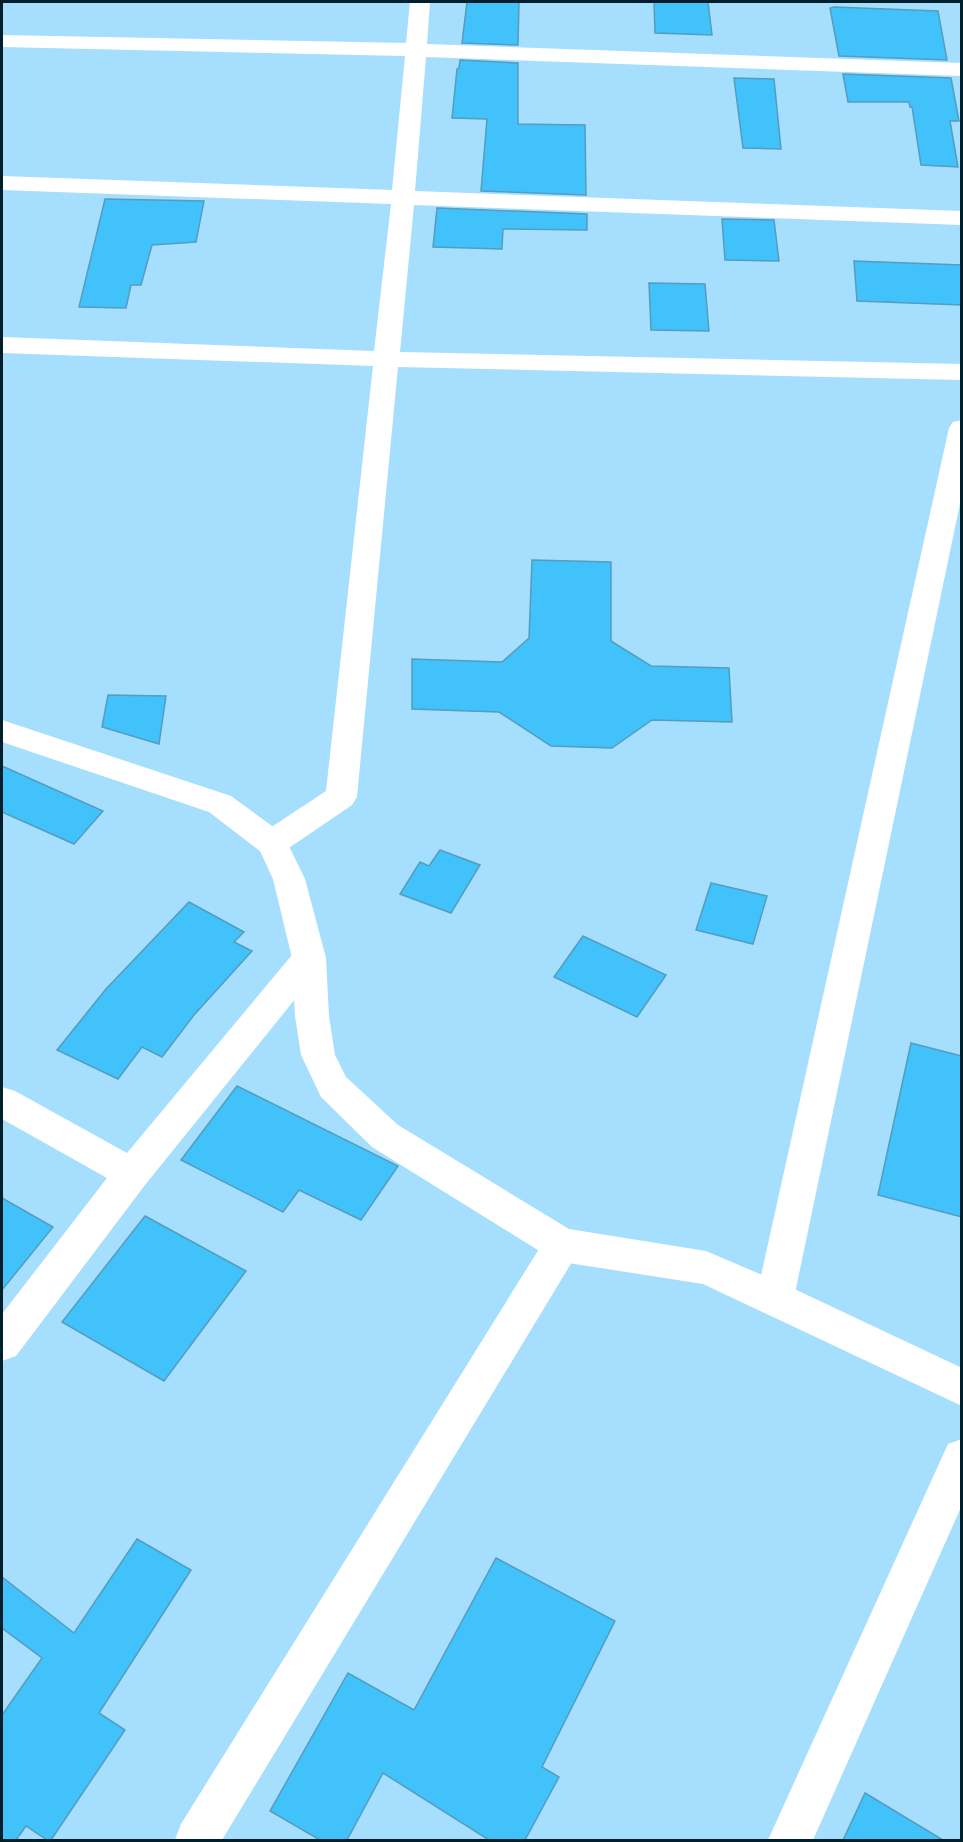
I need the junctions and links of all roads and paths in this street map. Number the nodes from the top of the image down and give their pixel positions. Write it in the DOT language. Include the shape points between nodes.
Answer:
graph roads {
  1 [pos="420,2"];
  2 [pos="2,41"];
  3 [pos="415,50"];
  4 [pos="962,70"];
  5 [pos="2,183"];
  6 [pos="404,197"];
  7 [pos="962,218"];
  8 [pos="2,345"];
  9 [pos="386,359"];
  10 [pos="962,372"];
  11 [pos="962,428"];
  12 [pos="2,731"];
  13 [pos="272,843"];
  14 [pos="309,958"];
  15 [pos="2,1102"];
  16 [pos="132,1174"];
  17 [pos="562,1245"];
  18 [pos="775,1298"];
  19 [pos="2,1343"];
  20 [pos="962,1388"];
  21 [pos="962,1458"];
  22 [pos="197,1840"];
  23 [pos="790,1840"];
  1 -- 3 [label="street"];
  2 -- 3 [label="street"];
  3 -- 4 [label="street"];
  3 -- 6 [label="street"];
  5 -- 6 [label="street"];
  6 -- 7 [label="street"];
  6 -- 9 [label="street"];
  8 -- 9 [label="street"];
  9 -- 10 [label="street"];
  9 -- 13 [label="street" via="341,797"];
  11 -- 18 [label="street"];
  12 -- 13 [label="street" via="220,804"];
  13 -- 14 [label="street" via="290,879"];
  14 -- 16 [label="street"];
  14 -- 17 [label="street" via="318,1055 333,1087 385,1136"];
  15 -- 16 [label="street"];
  16 -- 19 [label="street"];
  17 -- 18 [label="street" via="706,1268"];
  17 -- 22 [label="street"];
  18 -- 20 [label="street"];
  21 -- 23 [label="street"];
}
